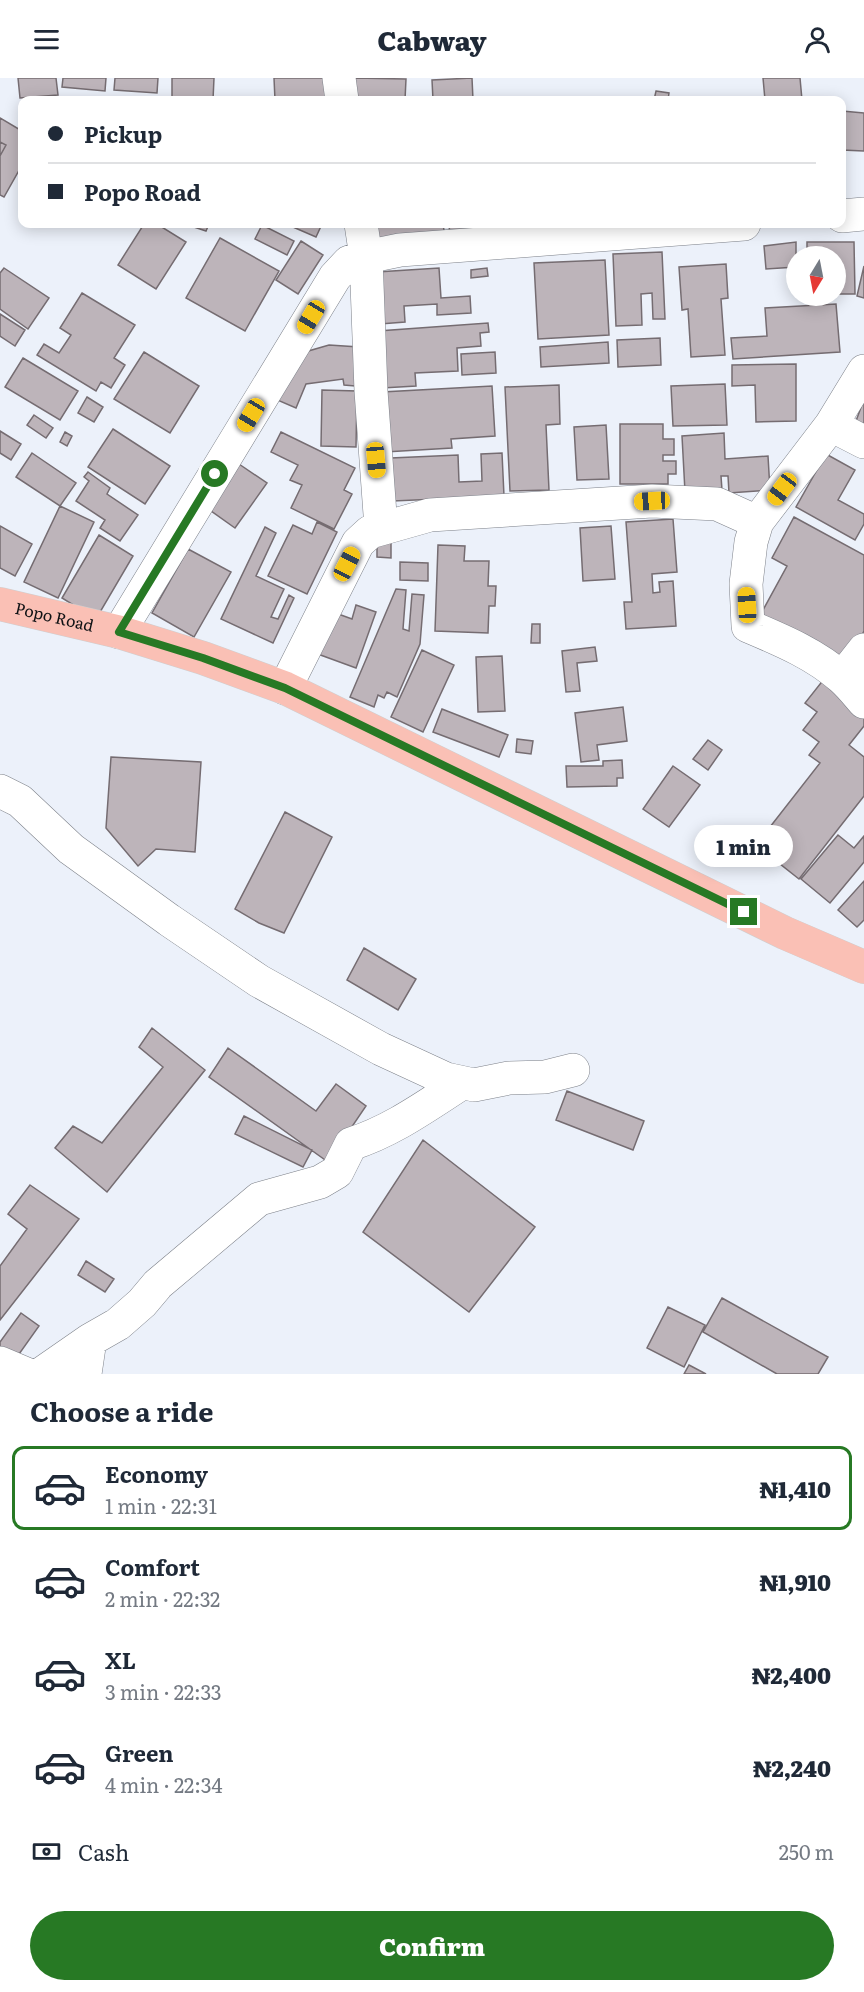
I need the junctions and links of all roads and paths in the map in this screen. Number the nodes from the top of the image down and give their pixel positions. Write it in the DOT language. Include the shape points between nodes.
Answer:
graph roads {
  1 [pos="339,78"];
  2 [pos="341,96"];
  3 [pos="864,214"];
  4 [pos="846,216"];
  5 [pos="362,228"];
  6 [pos="691,228"];
  7 [pos="366,257"];
  8 [pos="864,371"];
  9 [pos="831,425"];
  10 [pos="864,442"];
  11 [pos="757,522"];
  12 [pos="381,528"];
  13 [pos="0,604"];
  14 [pos="119,632"];
  15 [pos="864,650"];
  16 [pos="842,678"];
  17 [pos="285,688"];
  18 [pos="864,702"];
  19 [pos="0,791"];
  20 [pos="864,967"];
  21 [pos="573,1070"];
  22 [pos="462,1083"];
  23 [pos="90,1340"];
  24 [pos="0,1363"];
  25 [pos="26,1374"];
  26 [pos="41,1374"];
  27 [pos="85,1374"];
  1 -- 2 [label="street"];
  3 -- 4 [label="street"];
  5 -- 7 [label="street"];
  6 -- 7 [label="street" via="400,250"];
  7 -- 12 [label="street"];
  7 -- 14 [label="street" via="349,262 336,277"];
  8 -- 9 [label="street"];
  9 -- 10 [label="street"];
  9 -- 11 [label="street"];
  11 -- 12 [label="street" via="717,504 652,501 430,515"];
  11 -- 16 [label="street" via="746,584 748,627 788,643"];
  12 -- 17 [label="street" via="358,543"];
  13 -- 14 [label="main road, Popo Road"];
  14 -- 17 [label="main road, Popo Road"];
  15 -- 16 [label="street"];
  16 -- 18 [label="street"];
  17 -- 20 [label="main road, Popo Road" via="785,933"];
  19 -- 22 [label="street" via="20,801 71,849 259,981 381,1049"];
  21 -- 22 [label="street" via="545,1077"];
  22 -- 23 [label="street" via="376,1136 351,1144 337,1172 320,1182 259,1199 158,1284 118,1324"];
  23 -- 26 [label="street"];
  23 -- 27 [label="street"];
  24 -- 25 [label="street"];
}
